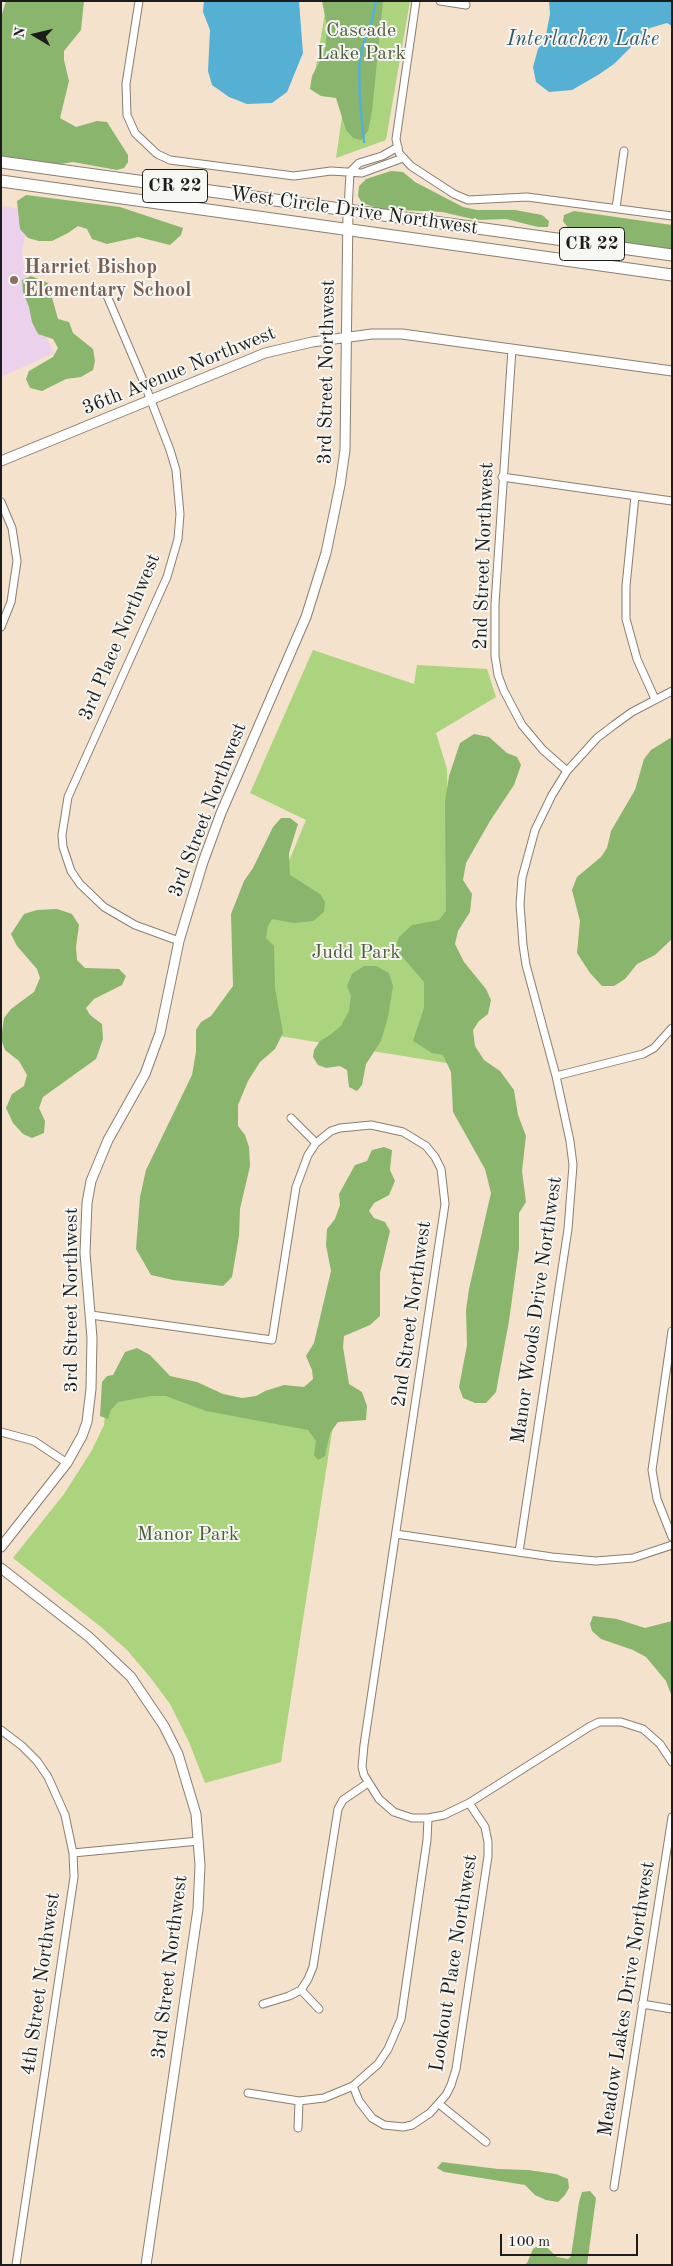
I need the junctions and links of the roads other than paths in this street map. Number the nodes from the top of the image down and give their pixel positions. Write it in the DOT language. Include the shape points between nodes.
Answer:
graph roads {
  1 [pos="139,1"];
  2 [pos="416,1"];
  3 [pos="440,1"];
  4 [pos="466,5"];
  5 [pos="398,147"];
  6 [pos="624,151"];
  7 [pos="403,158"];
  8 [pos="1,162"];
  9 [pos="350,172"];
  10 [pos="1,181"];
  11 [pos="616,208"];
  12 [pos="348,210"];
  13 [pos="672,216"];
  14 [pos="347,229"];
  15 [pos="672,255"];
  16 [pos="672,275"];
  17 [pos="106,291"];
  18 [pos="348,337"];
  19 [pos="512,349"];
  20 [pos="672,371"];
  21 [pos="151,400"];
  22 [pos="1,461"];
  23 [pos="502,477"];
  24 [pos="634,496"];
  25 [pos="672,501"];
  26 [pos="1,502"];
  27 [pos="1,628"];
  28 [pos="672,691"];
  29 [pos="655,699"];
  30 [pos="567,771"];
  31 [pos="179,941"];
  32 [pos="672,1028"];
  33 [pos="556,1076"];
  34 [pos="291,1118"];
  35 [pos="316,1143"];
  36 [pos="91,1314"];
  37 [pos="672,1331"];
  38 [pos="1,1432"];
  39 [pos="67,1463"];
  40 [pos="396,1534"];
  41 [pos="672,1537"];
  42 [pos="672,1544"];
  43 [pos="1,1548"];
  44 [pos="519,1552"];
  45 [pos="1,1568"];
  46 [pos="1,1730"];
  47 [pos="672,1762"];
  48 [pos="368,1783"];
  49 [pos="469,1802"];
  50 [pos="672,1816"];
  51 [pos="428,1818"];
  52 [pos="199,1841"];
  53 [pos="73,1853"];
  54 [pos="301,1990"];
  55 [pos="263,2004"];
  56 [pos="642,2004"];
  57 [pos="319,2009"];
  58 [pos="672,2009"];
  59 [pos="352,2086"];
  60 [pos="248,2093"];
  61 [pos="299,2101"];
  62 [pos="439,2104"];
  63 [pos="298,2128"];
  64 [pos="486,2142"];
  65 [pos="614,2186"];
  66 [pos="16,2265"];
  67 [pos="146,2265"];
  1 -- 9 [label="street" via="126,84 126,109 130,125 149,149 170,160 280,176"];
  2 -- 5 [label="street" via="396,132"];
  3 -- 4 [label="street"];
  5 -- 7 [label="street"];
  5 -- 9 [label="street" via="359,163"];
  6 -- 11 [label="street"];
  7 -- 9 [label="street" via="366,172"];
  7 -- 11 [label="street" via="418,171 468,200 527,197"];
  8 -- 12 [label="main road, West Circle Drive Northwest / CR 22"];
  9 -- 12 [label="street, 3rd Street Northwest"];
  10 -- 14 [label="main road, West Circle Drive Northwest / CR 22"];
  11 -- 13 [label="street"];
  12 -- 14 [label="street, 3rd Street Northwest"];
  12 -- 15 [label="main road, West Circle Drive Northwest / CR 22"];
  14 -- 16 [label="main road, West Circle Drive Northwest / CR 22"];
  14 -- 18 [label="street, 3rd Street Northwest"];
  17 -- 21 [label="street, 3rd Place Northwest"];
  18 -- 19 [label="street, 36th Avenue Northwest" via="402,334"];
  18 -- 21 [label="street, 36th Avenue Northwest" via="280,348"];
  18 -- 31 [label="street, 3rd Street Northwest" via="344,459 334,522 318,586 221,813"];
  19 -- 20 [label="street, 36th Avenue Northwest"];
  19 -- 23 [label="street, 2nd Street Northwest"];
  21 -- 22 [label="street, 36th Avenue Northwest"];
  21 -- 31 [label="street, 3rd Place Northwest" via="176,470 180,514 178,539 167,577 73,785 62,835 71,871 92,897 127,921"];
  23 -- 24 [label="street"];
  23 -- 30 [label="street, 2nd Street Northwest" via="495,604 498,675 522,725"];
  24 -- 25 [label="street"];
  24 -- 29 [label="street" via="626,619 637,659"];
  26 -- 27 [label="street" via="12,528 17,561 10,602"];
  28 -- 29 [label="street, Manor Woods Drive Northwest"];
  29 -- 30 [label="street, Manor Woods Drive Northwest" via="597,738"];
  30 -- 33 [label="street, Manor Woods Drive Northwest" via="535,830 522,878 520,904 526,965"];
  31 -- 36 [label="street, 3rd Street Northwest" via="153,1054 108,1140 91,1182 85,1253"];
  32 -- 33 [label="street" via="654,1048 643,1054"];
  33 -- 44 [label="street, Manor Woods Drive Northwest" via="570,1141 572,1182 568,1229"];
  34 -- 35 [label="street"];
  35 -- 36 [label="street" via="305,1161 296,1187 272,1340"];
  35 -- 40 [label="street, 2nd Street Northwest" via="347,1126 386,1127 426,1146 442,1169 445,1197"];
  36 -- 39 [label="street, 3rd Street Northwest" via="89,1410 82,1436"];
  37 -- 41 [label="street" via="652,1470 657,1499"];
  38 -- 39 [label="street" via="34,1442"];
  39 -- 43 [label="street, 3rd Street Northwest"];
  40 -- 44 [label="street"];
  40 -- 48 [label="street" via="362,1758"];
  42 -- 44 [label="street" via="615,1561"];
  45 -- 52 [label="street, 3rd Street Northwest" via="103,1649 148,1701 178,1754 196,1814"];
  46 -- 53 [label="street, 4th Street Northwest" via="22,1746 48,1777 65,1815"];
  47 -- 49 [label="street" via="660,1744 643,1729 621,1722 599,1722"];
  48 -- 51 [label="street" via="379,1800 394,1812 412,1818"];
  48 -- 54 [label="street" via="343,1800 338,1809 312,1967"];
  49 -- 51 [label="street"];
  49 -- 62 [label="street, Lookout Place Northwest" via="485,1827 488,1856 456,2070"];
  50 -- 56 [label="street, Meadow Lakes Drive Northwest"];
  51 -- 59 [label="street" via="401,2018 378,2064"];
  52 -- 53 [label="street"];
  52 -- 67 [label="street, 3rd Street Northwest" via="198,1909"];
  53 -- 66 [label="street, 4th Street Northwest" via="74,1877"];
  54 -- 55 [label="street"];
  54 -- 57 [label="street"];
  56 -- 58 [label="street"];
  56 -- 65 [label="street, Meadow Lakes Drive Northwest"];
  59 -- 61 [label="street" via="324,2098"];
  59 -- 62 [label="street, Lookout Place Northwest" via="372,2118 389,2126 412,2125"];
  60 -- 61 [label="street"];
  61 -- 63 [label="street"];
  62 -- 64 [label="street"];
}
